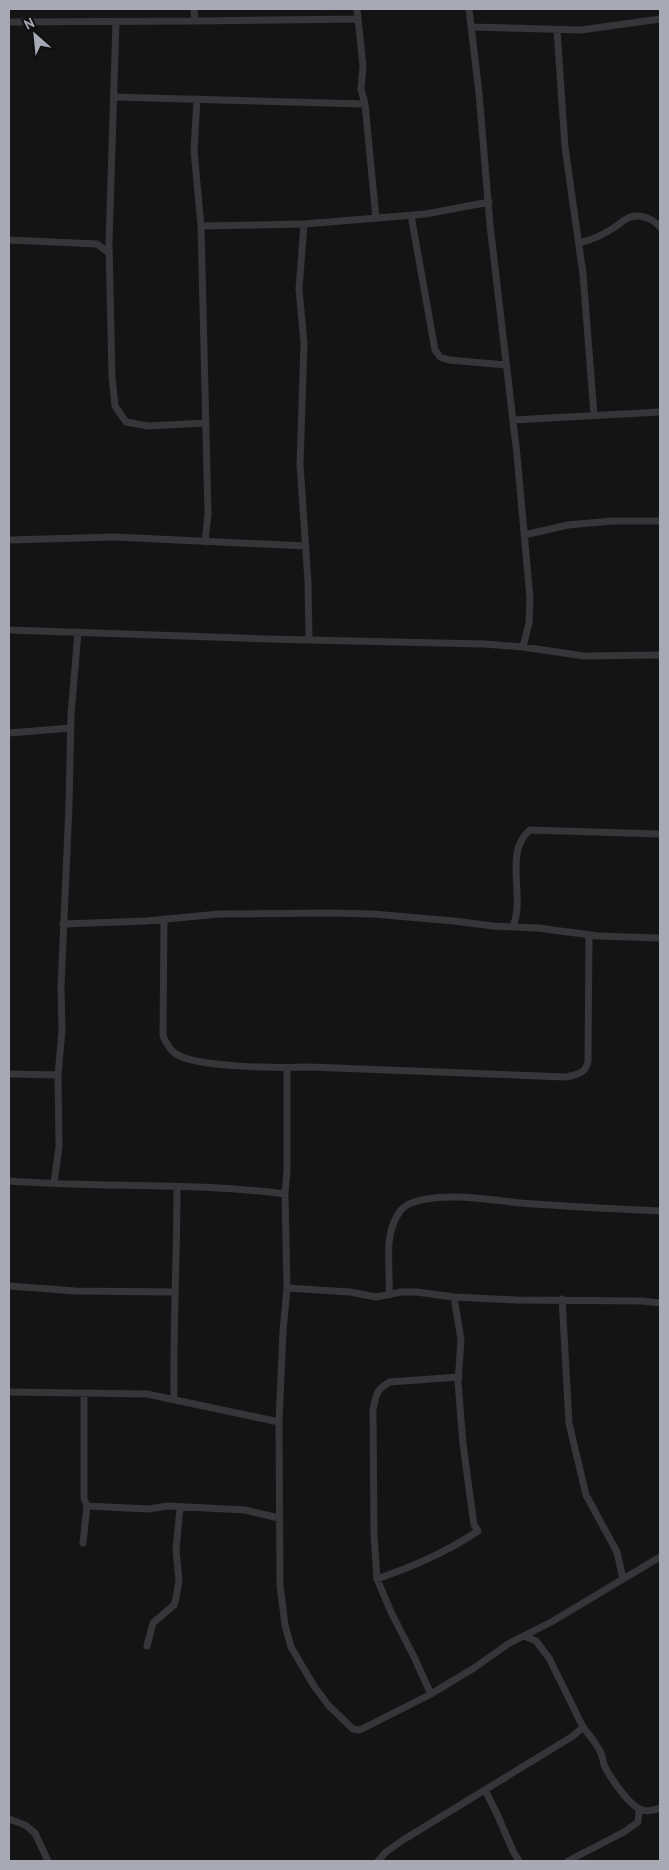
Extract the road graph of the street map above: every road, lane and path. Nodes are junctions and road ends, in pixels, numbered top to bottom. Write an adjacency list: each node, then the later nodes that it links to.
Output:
1 (194, 9): 7 (street)
2 (357, 9): 5 (street)
3 (469, 9): 10 (street)
4 (660, 10): 6 (street)
5 (358, 18): 7 (street); 14 (street)
6 (659, 19): 11 (street)
7 (195, 21): 9 (street)
8 (9, 22): 9 (street)
9 (116, 22): 12 (street)
10 (471, 27): 11 (street); 15 (street)
11 (558, 30): 23 (street)
12 (114, 97): 13 (street); 21 (street)
13 (197, 99): 14 (street); 19 (street)
14 (365, 104): 17 (street)
15 (489, 202): 16 (street); 26 (street)
16 (411, 215): 17 (street); 26 (street)
17 (376, 218): 18 (street)
18 (304, 224): 19 (street); 35 (street)
19 (201, 226): 30 (street)
20 (660, 226): 23 (street)
21 (110, 234): 24 (street); 25 (street)
22 (9, 240): 24 (street)
23 (579, 243): 28 (street)
24 (98, 244): 25 (street)
25 (109, 253): 30 (street)
26 (506, 365): 29 (street)
27 (660, 412): 28 (street)
28 (594, 415): 29 (street)
29 (513, 420): 32 (street)
30 (206, 423): 34 (street)
31 (660, 522): 32 (street)
32 (524, 535): 39 (street)
33 (9, 540): 34 (street)
34 (205, 542): 35 (street)
35 (306, 546): 38 (street)
36 (9, 630): 37 (street)
37 (78, 632): 38 (street); 41 (street)
38 (309, 640): 39 (street)
39 (524, 647): 40 (street)
40 (660, 655)
41 (71, 728): 42 (street); 45 (street)
42 (9, 733)
43 (660, 834): 46 (street)
44 (164, 919): 45 (street); 46 (street); 49 (street)
45 (63, 924): 51 (street)
46 (514, 927): 47 (street)
47 (589, 935): 48 (street); 49 (street)
48 (660, 938)
49 (286, 1068): 55 (street)
50 (9, 1074): 51 (street)
51 (58, 1075): 53 (street)
52 (9, 1181): 53 (street)
53 (54, 1183): 54 (street)
54 (177, 1187): 55 (street); 59 (street)
55 (284, 1194): 58 (street)
56 (660, 1211): 60 (street)
57 (9, 1286): 59 (street)
58 (287, 1288): 60 (street); 68 (street)
59 (175, 1292): 67 (street)
60 (389, 1295): 61 (street)
61 (454, 1297): 62 (street); 64 (street)
62 (562, 1299): 63 (street); 75 (street)
63 (660, 1303)
64 (459, 1377): 74 (street); 74 (street)
65 (9, 1392): 66 (street)
66 (84, 1394): 67 (street); 69 (street)
67 (174, 1400): 68 (street)
68 (279, 1422): 71 (street)
69 (86, 1506): 70 (street); 72 (street)
70 (180, 1507): 71 (street); 77 (street)
71 (279, 1518): 78 (street)
72 (83, 1543)
73 (660, 1557): 75 (street)
74 (377, 1579): 78 (street)
75 (623, 1579): 76 (street)
76 (524, 1636): 78 (street); 79 (street)
77 (147, 1646)
78 (431, 1694)
79 (583, 1727): 80 (street); 82 (street)
80 (484, 1790): 85 (street); 86 (street)
81 (660, 1808): 82 (street)
82 (639, 1810): 87 (street)
83 (9, 1819): 84 (street)
84 (48, 1861)
85 (378, 1861)
86 (519, 1861)
87 (568, 1861)

